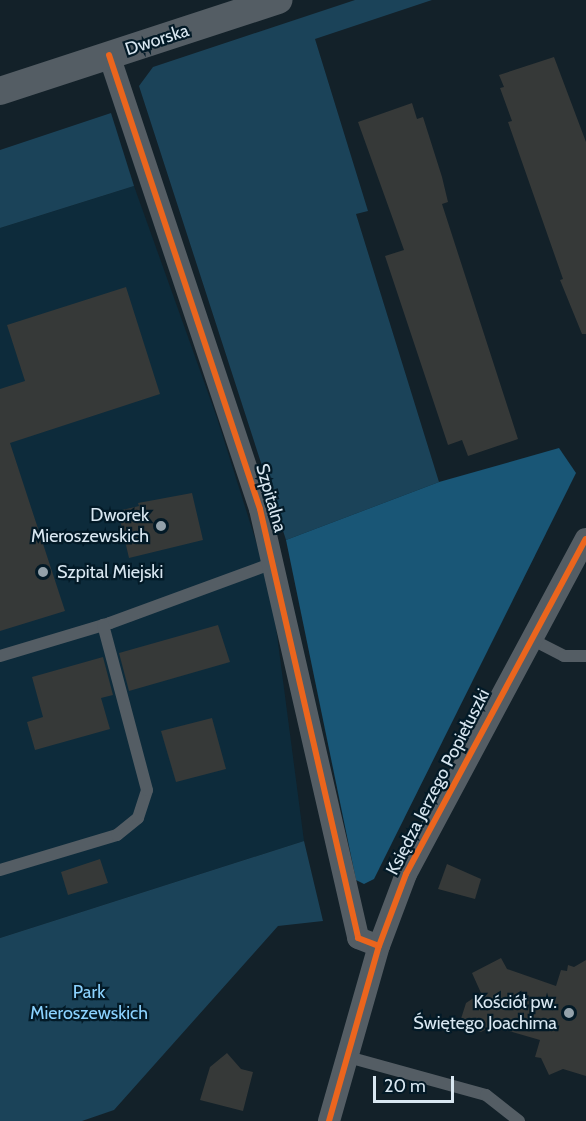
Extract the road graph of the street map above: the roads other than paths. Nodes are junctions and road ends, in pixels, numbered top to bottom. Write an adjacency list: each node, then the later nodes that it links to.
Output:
1 (279, 0): 2 (street, Dworska)
2 (109, 55): 3 (street, Dworska); 5 (street, Szpitalna)
3 (0, 91)
4 (584, 547): 7 (street, Księdza Jerzego Popiełuszki)
5 (273, 563): 6 (lane); 11 (street, Szpitalna)
6 (103, 625): 8 (lane); 10 (lane)
7 (531, 639): 9 (lane); 11 (street, Księdza Jerzego Popiełuszki)
8 (0, 656)
9 (586, 656)
10 (0, 870)
11 (379, 946): 12 (street, Księdza Jerzego Popiełuszki)
12 (348, 1057): 13 (street, Księdza Jerzego Popiełuszki); 14 (lane)
13 (329, 1121)
14 (519, 1121)

